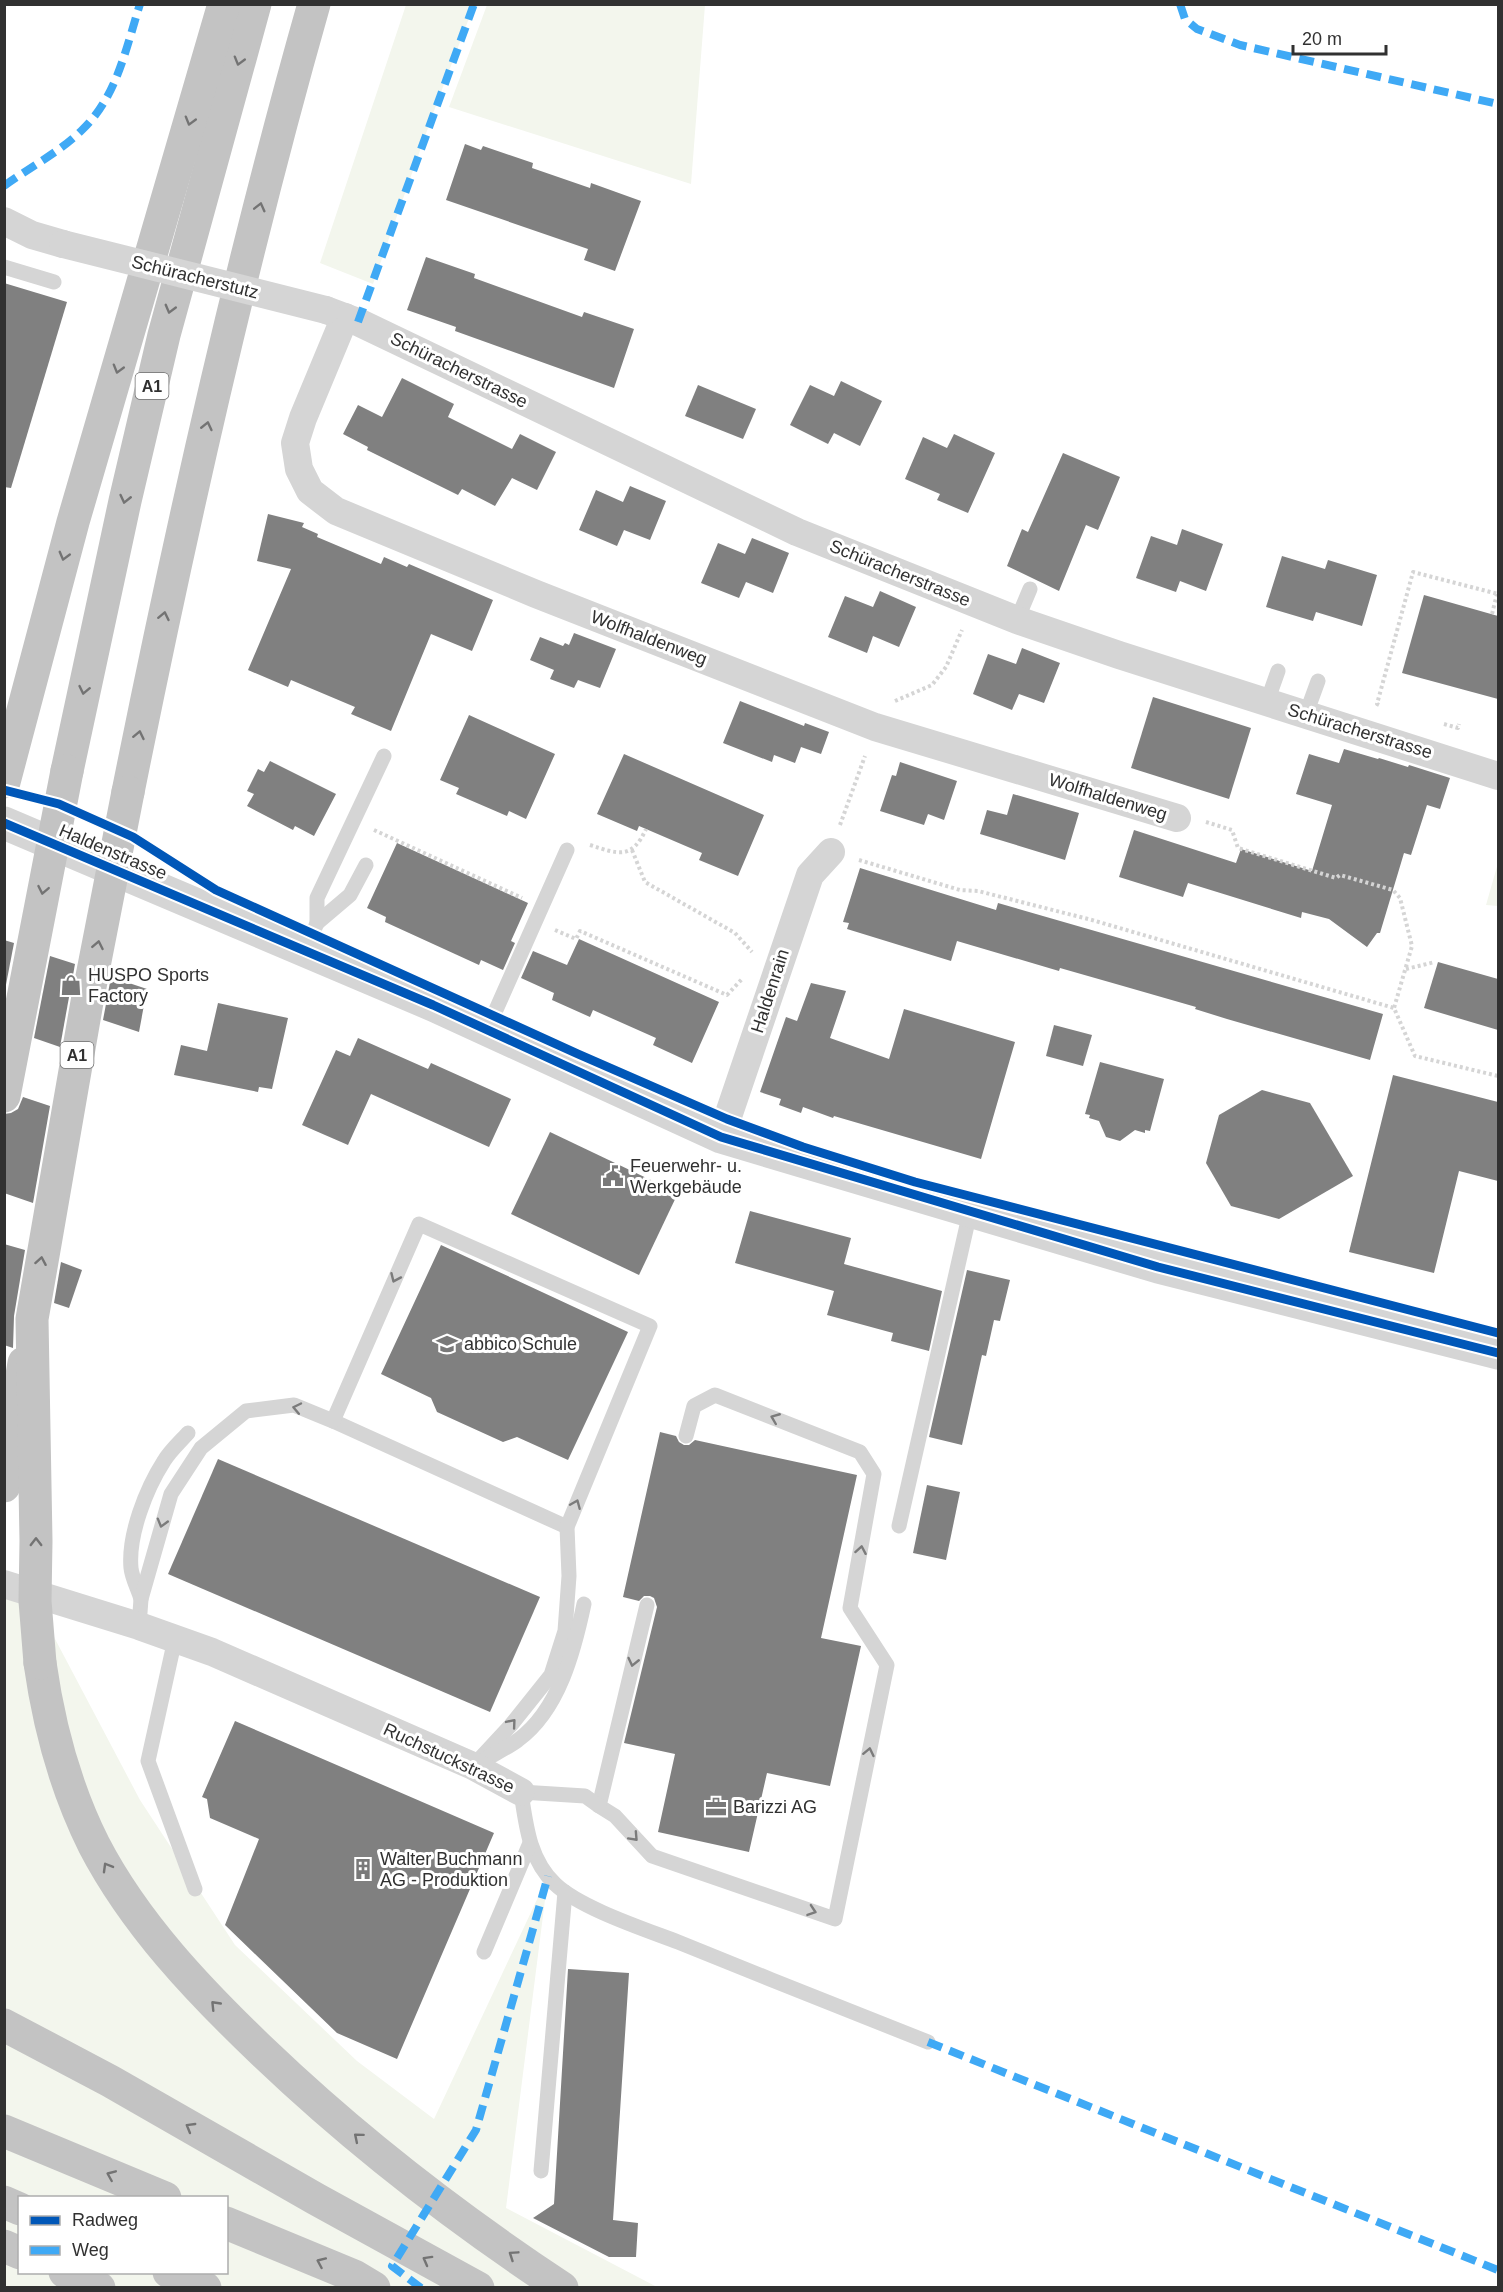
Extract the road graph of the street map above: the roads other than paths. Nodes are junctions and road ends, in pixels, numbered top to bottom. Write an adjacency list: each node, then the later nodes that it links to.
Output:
1 (224, 4): 15 (highway, one-way to 15)
2 (255, 4): 24 (highway, A1, one-way to 24, bridge)
3 (314, 4): 27 (highway, A1, one-way to 3, bridge)
4 (4, 221): 7 (street, Schüracherstutz, bridge)
5 (4, 267): 6 (lane)
6 (54, 282)
7 (336, 314): 9 (street, Schüracherstrasse); 17 (street, Wolfhaldenweg)
8 (1030, 589): 9 (lane)
9 (1017, 620): 12 (street, Schüracherstrasse)
10 (1278, 671): 12 (lane)
11 (1318, 681): 13 (lane)
12 (1267, 702): 13 (street, Schüracherstrasse)
13 (1306, 714): 16 (street, Schüracherstrasse)
14 (384, 756): 22 (lane)
15 (8, 767)
16 (1498, 776)
17 (1177, 818)
18 (4, 823): 22 (street, Haldenstrasse)
19 (567, 850): 23 (lane)
20 (831, 852): 25 (street, Haldenrain)
21 (366, 865): 22 (lane)
22 (311, 937): 23 (street, Haldenstrasse)
23 (487, 1030): 25 (street, Haldenstrasse)
24 (4, 1096)
25 (721, 1137): 26 (street, Haldenstrasse)
26 (970, 1212): 28 (street, Haldenstrasse); 33 (lane)
27 (32, 1319): 32 (highway, A1, bridge); 63 (highway, one-way to 27, bridge)
28 (1498, 1353)
29 (333, 1421): 34 (lane); 34 (lane, one-way to 29); 38 (lane, one-way to 38)
30 (188, 1433): 38 (lane)
31 (686, 1436): 42 (lane, one-way to 31)
32 (4, 1486)
33 (899, 1526)
34 (567, 1527): 40 (lane, one-way to 34)
35 (4, 1584): 38 (street, Ruchstuckstrasse)
36 (585, 1604): 40 (lane)
37 (647, 1605): 42 (lane, one-way to 42)
38 (140, 1613): 39 (street, Ruchstuckstrasse)
39 (175, 1639): 40 (street, Ruchstuckstrasse); 44 (lane)
40 (473, 1766): 41 (street, Ruchstuckstrasse)
41 (521, 1792): 42 (lane); 43 (lane, Ruchstuckstrasse)
42 (599, 1806)
43 (530, 1844): 45 (lane, Ruchstuckstrasse); 46 (lane)
44 (195, 1889)
45 (565, 1892): 48 (lane, Ruchstuckstrasse); 50 (lane)
46 (484, 1952)
47 (4, 2025): 62 (highway, one-way to 47)
48 (928, 2042)
49 (4, 2131): 51 (highway, one-way to 49)
50 (541, 2171)
51 (160, 2196)
52 (4, 2202): 53 (highway)
53 (18, 2208)
54 (228, 2224): 61 (highway, one-way to 54)
55 (4, 2246): 56 (highway)
56 (18, 2252)
57 (69, 2274): 59 (highway)
58 (174, 2274): 60 (highway)
59 (99, 2288)
60 (205, 2288)
61 (374, 2288)
62 (478, 2288)
63 (562, 2288)

